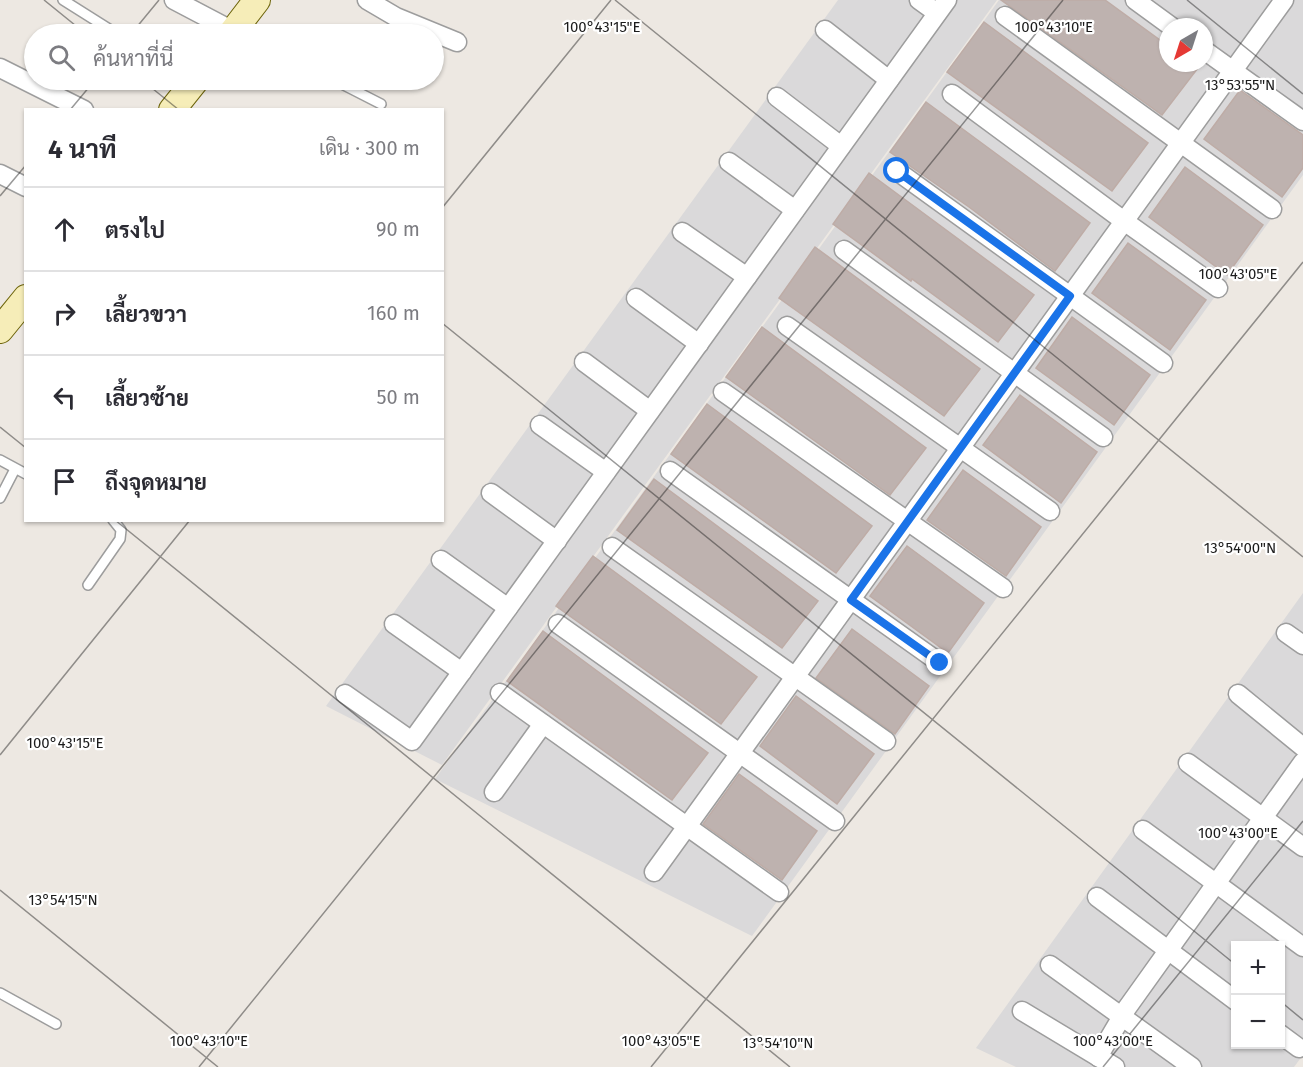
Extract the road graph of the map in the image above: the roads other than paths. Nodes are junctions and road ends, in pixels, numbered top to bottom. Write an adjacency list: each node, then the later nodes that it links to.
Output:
1 (63, 0): 11 (lane)
2 (174, 0): 12 (street)
3 (257, 0): 13 (main road)
4 (367, 0): 14 (street)
5 (919, 0): 8 (street)
6 (1135, 0): 10 (street)
7 (1284, 0): 20 (street)
8 (942, 7): 22 (street)
9 (1005, 16): 32 (street)
10 (1160, 18)
11 (101, 24)
12 (225, 24)
13 (244, 24)
14 (413, 24)
15 (825, 30): 22 (street)
16 (444, 37): 17 (street)
17 (457, 42)
18 (1213, 56): 20 (street)
19 (0, 68): 21 (street)
20 (1233, 70): 31 (street); 32 (street)
21 (24, 80)
22 (889, 80): 33 (street)
23 (44, 90): 29 (street)
24 (186, 90): 30 (main road)
25 (354, 90): 28 (lane)
26 (952, 94): 40 (street)
27 (777, 97): 33 (street)
28 (381, 104)
29 (80, 108)
30 (173, 108)
31 (1303, 121)
32 (1181, 143): 38 (street); 40 (street)
33 (841, 146): 39 (street)
34 (729, 162): 39 (street)
35 (897, 171): 45 (street)
36 (0, 174): 37 (street)
37 (24, 186)
38 (1272, 209)
39 (795, 210): 43 (street)
40 (1124, 221): 44 (street); 45 (street)
41 (682, 232): 43 (street)
42 (844, 250): 53 (street)
43 (747, 277): 50 (street)
44 (1218, 288)
45 (1070, 296): 52 (street); 53 (street)
46 (636, 298): 50 (street)
47 (24, 300): 49 (main road)
48 (787, 326): 58 (street)
49 (0, 330)
50 (699, 344): 55 (street)
51 (585, 362): 55 (street)
52 (1163, 363)
53 (1014, 374): 57 (street); 58 (street)
54 (723, 392): 67 (street)
55 (650, 411): 62 (street)
56 (540, 425): 62 (street)
57 (1103, 437)
58 (961, 448): 66 (street); 67 (street)
59 (0, 460): 60 (lane)
60 (15, 469): 63 (lane); 65 (lane)
61 (670, 471): 74 (street)
62 (606, 472): 69 (street)
63 (24, 473)
64 (491, 493): 69 (street)
65 (0, 498)
66 (1050, 511)
67 (908, 521): 73 (street); 74 (street)
68 (115, 522): 72 (lane)
69 (557, 541): 75 (street)
70 (612, 547): 82 (street)
71 (441, 560): 75 (street)
72 (88, 585)
73 (1003, 588)
74 (851, 600): 80 (street); 82 (street)
75 (508, 608): 81 (street)
76 (394, 624): 81 (street)
77 (558, 624): 89 (street)
78 (1286, 633): 79 (street)
79 (1303, 645)
80 (940, 663)
81 (462, 672): 84 (street)
82 (795, 677): 87 (street); 89 (street)
83 (500, 693): 86 (street)
84 (345, 694)
85 (1238, 694): 88 (street)
86 (543, 724): 92 (street); 95 (street)
87 (886, 741)
88 (1303, 747)
89 (740, 754): 94 (street); 95 (street)
90 (1303, 762): 93 (street)
91 (1188, 763): 93 (street)
92 (494, 792)
93 (1263, 819): 97 (street); 99 (street)
94 (835, 821)
95 (687, 826): 98 (street); 100 (street)
96 (1143, 830): 99 (street)
97 (1303, 847)
98 (654, 873)
99 (1216, 883): 102 (street); 103 (street)
100 (779, 892)
101 (1097, 897): 103 (street)
102 (1303, 947)
103 (1168, 951): 106 (street); 108 (street)
104 (1050, 964): 108 (street)
105 (0, 993): 109 (lane)
106 (1231, 997)
107 (1022, 1011): 112 (street)
108 (1122, 1017): 112 (street); 114 (street)
109 (56, 1024)
110 (1285, 1037): 111 (street)
111 (1299, 1048)
112 (1098, 1057): 113 (street)
113 (1115, 1067)
114 (1192, 1067)

